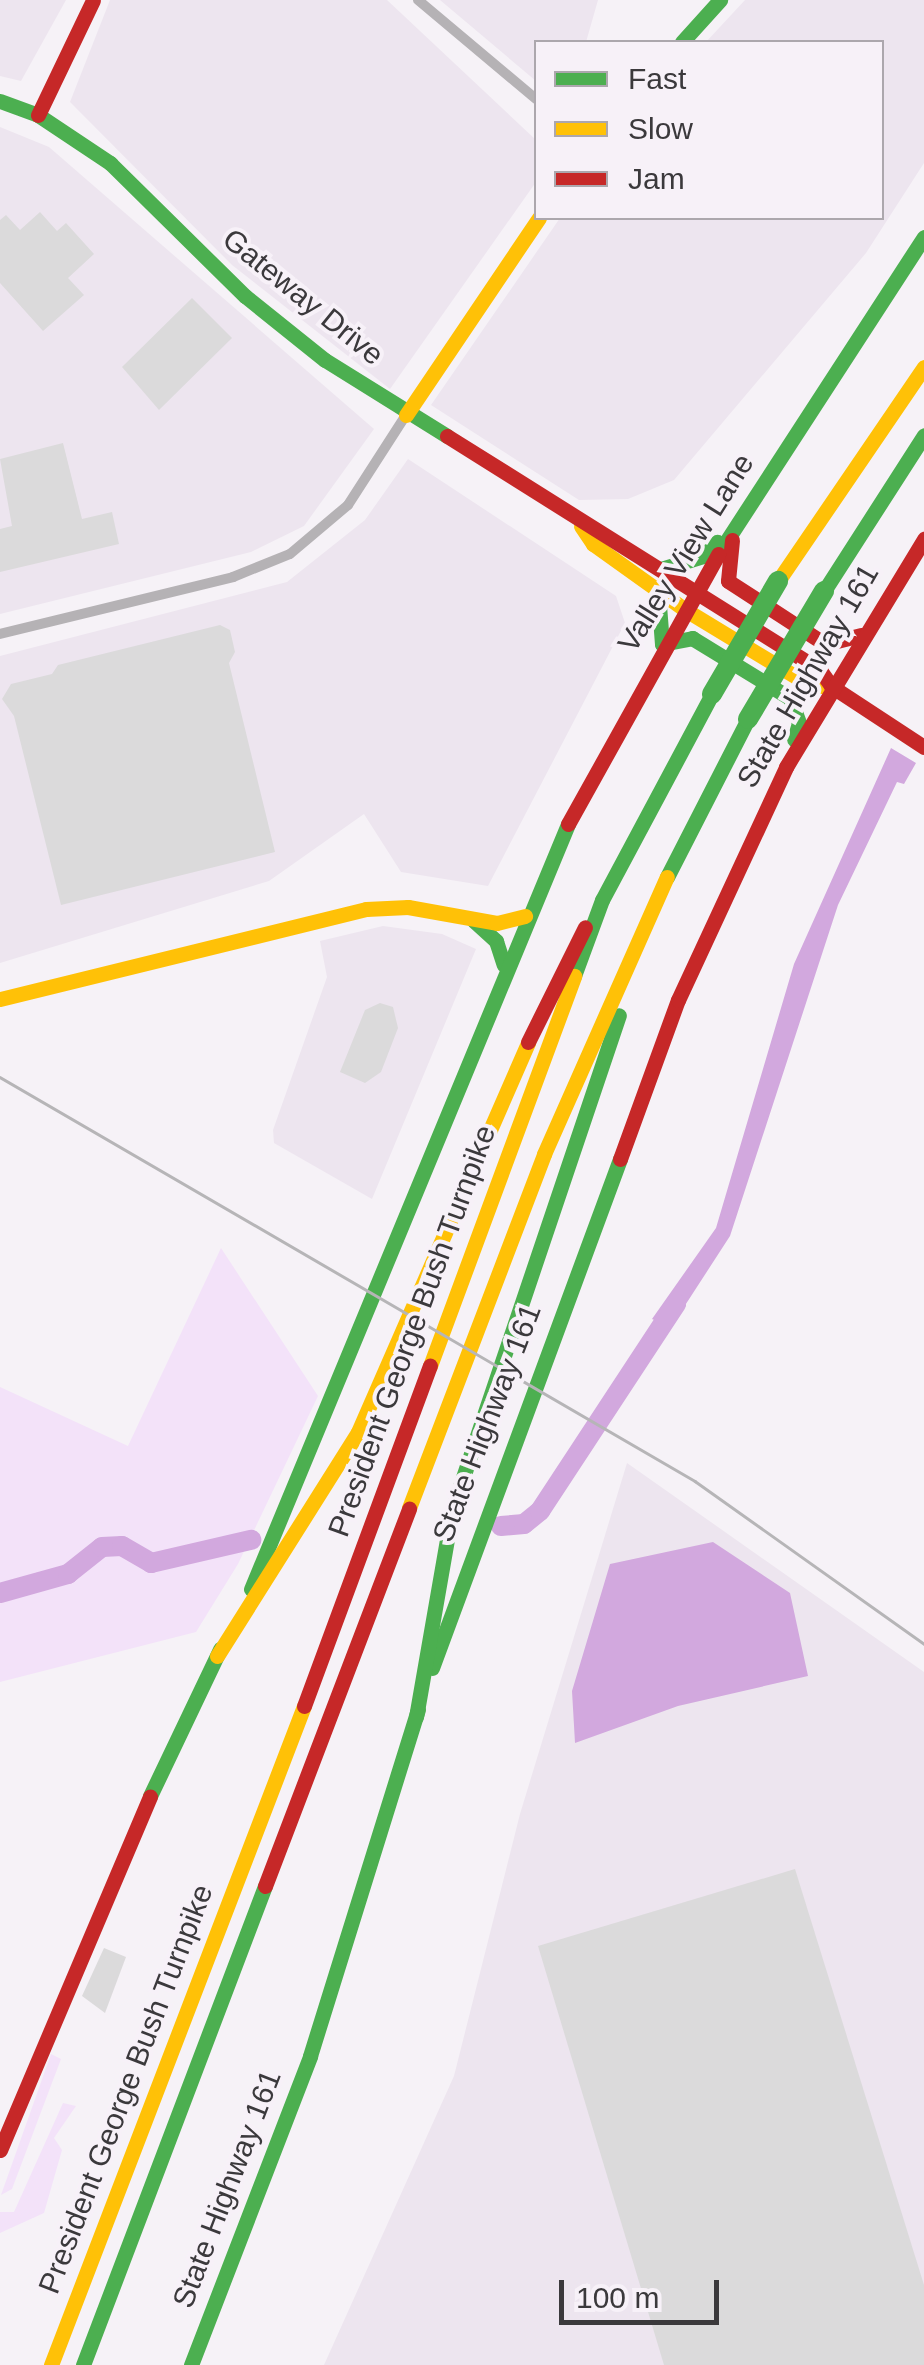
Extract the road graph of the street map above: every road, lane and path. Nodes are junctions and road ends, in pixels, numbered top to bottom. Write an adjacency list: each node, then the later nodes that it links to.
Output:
1 (93, 0): 7 (main road)
2 (418, 0): 5 (street)
3 (720, 0): 4 (main road)
4 (684, 40)
5 (534, 97)
6 (0, 101): 7 (main road, Gateway Drive)
7 (38, 115): 13 (main road, Gateway Drive)
8 (538, 220): 13 (main road)
9 (924, 236): 15 (main road, Valley View Lane)
10 (924, 347): 12 (main road)
11 (924, 366): 12 (main road, President George Bush Turnpike)
12 (887, 413): 28 (main road, President George Bush Turnpike, bridge)
13 (406, 414): 16 (main road, Gateway Drive); 23 (street)
14 (924, 435): 29 (main road, President George Bush Turnpike, bridge)
15 (737, 522): 18 (main road); 19 (main road, Valley View Lane); 22 (main road)
16 (581, 526): 18 (main road, Gateway Drive); 20 (main road, Gateway Drive)
17 (924, 539): 22 (main road, State Highway 161)
18 (661, 569): 19 (main road, Gateway Drive)
19 (695, 590): 21 (main road, Valley View Lane); 25 (main road, Gateway Drive)
20 (658, 592): 21 (main road, Gateway Drive); 24 (main road)
21 (684, 608): 24 (main road, Valley View Lane); 25 (main road, Gateway Drive)
22 (866, 632): 25 (main road, State Highway 161)
23 (0, 634)
24 (662, 644): 27 (main road); 30 (main road, Valley View Lane)
25 (831, 686): 26 (main road, Gateway Drive); 27 (main road, State Highway 161)
26 (924, 747)
27 (786, 767): 35 (main road, State Highway 161)
28 (602, 900): 34 (main road); 37 (main road, President George Bush Turnpike)
29 (654, 906): 35 (main road); 38 (main road, President George Bush Turnpike)
30 (525, 916): 31 (main road); 32 (main road)
31 (474, 921): 32 (main road); 33 (main road)
32 (504, 965): 34 (main road)
33 (0, 999)
34 (217, 1656): 36 (main road)
35 (416, 1718): 39 (main road, State Highway 161)
36 (0, 2150)
37 (51, 2365)
38 (83, 2365)
39 (192, 2365)

